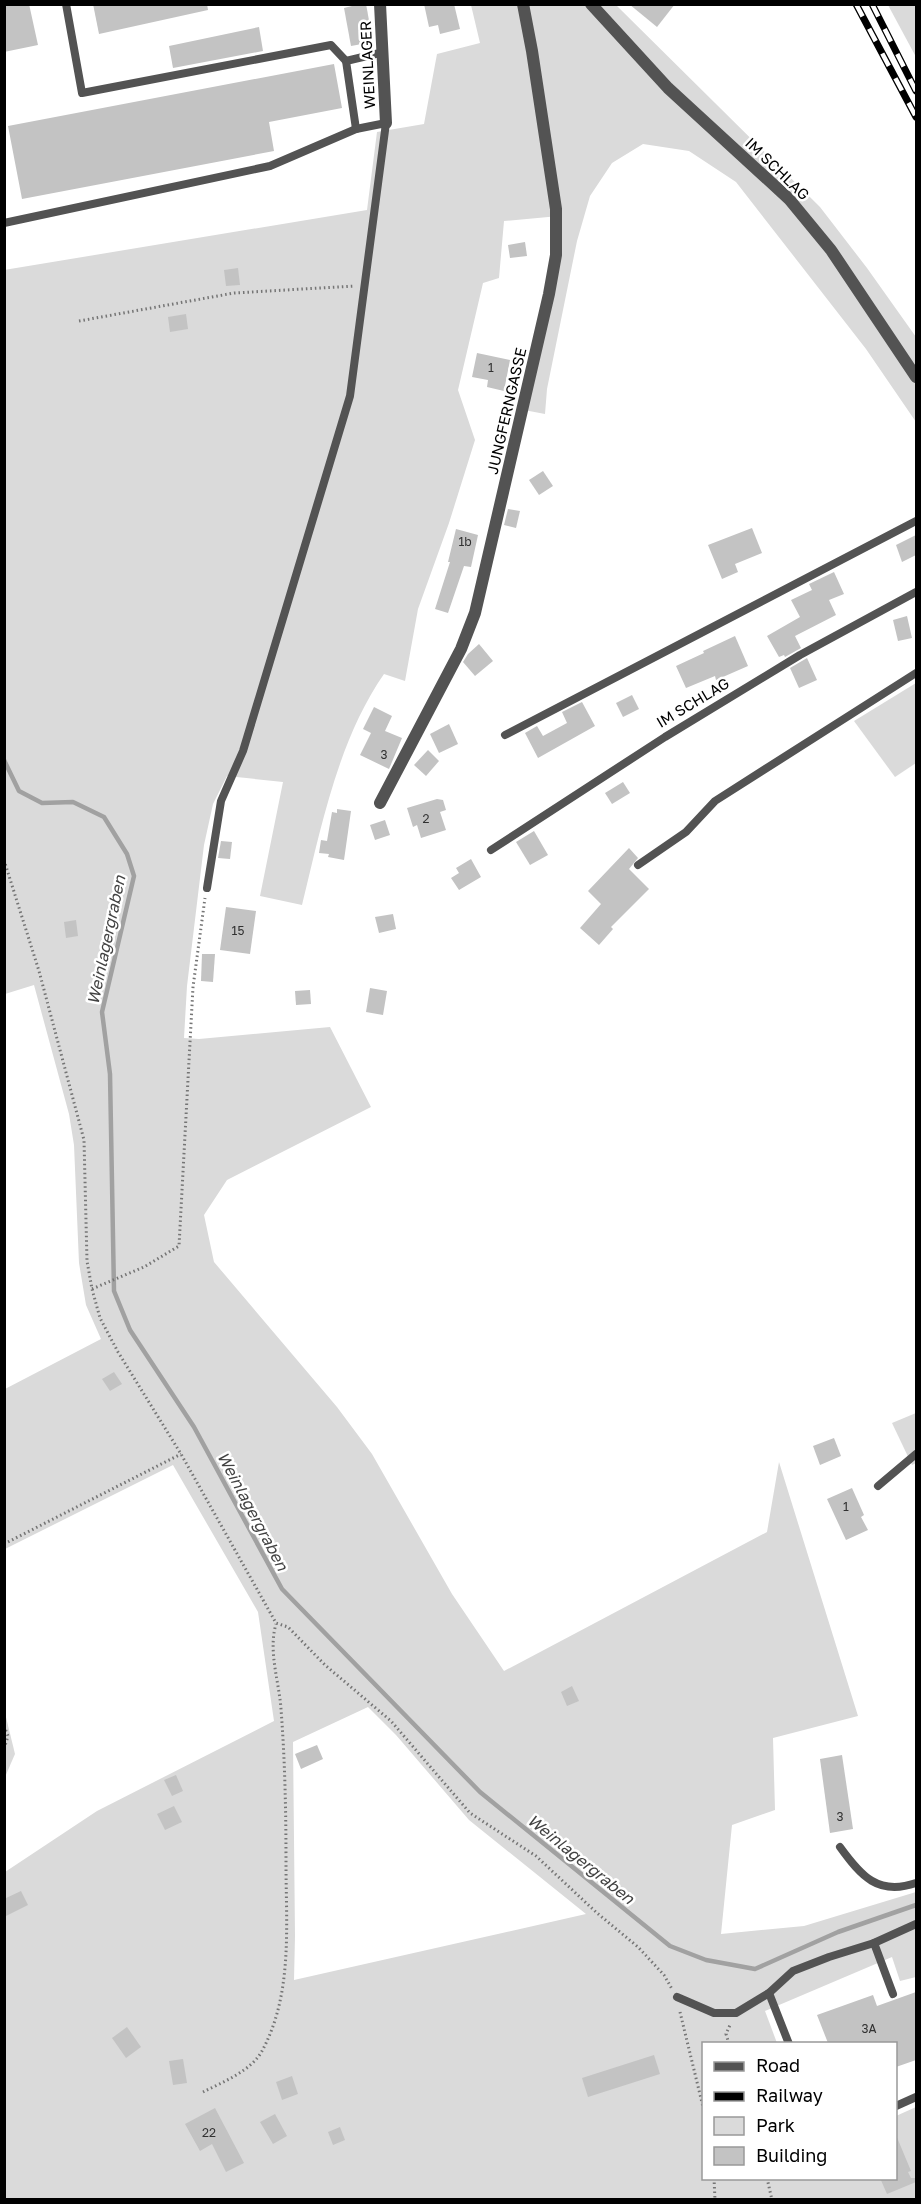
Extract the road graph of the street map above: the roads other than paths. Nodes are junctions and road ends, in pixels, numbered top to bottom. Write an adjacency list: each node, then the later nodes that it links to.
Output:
1 (66, 4): 6 (lane)
2 (380, 4): 5 (street, WEINLAGER)
3 (523, 4): 15 (street, JUNGFERNGASSE)
4 (591, 4): 10 (street, IM SCHLAG)
5 (384, 52): 6 (lane); 7 (street, WEINLAGER)
6 (346, 61): 8 (lane)
7 (386, 123): 8 (lane); 18 (lane)
8 (356, 129): 9 (lane)
9 (4, 223)
10 (916, 377)
11 (916, 521): 14 (lane)
12 (916, 592): 16 (lane, IM SCHLAG)
13 (916, 673): 17 (lane)
14 (505, 735)
15 (380, 803)
16 (491, 850)
17 (638, 865)
18 (207, 888)
19 (916, 1454): 20 (lane)
20 (878, 1486)
21 (840, 1847): 22 (lane)
22 (916, 1883)
23 (916, 1924): 24 (lane)
24 (874, 1943): 25 (lane); 26 (lane)
25 (769, 1993): 27 (lane); 28 (lane)
26 (893, 1994)
27 (677, 1997)
28 (789, 2042)
29 (916, 2097): 30 (lane)
30 (897, 2106)

